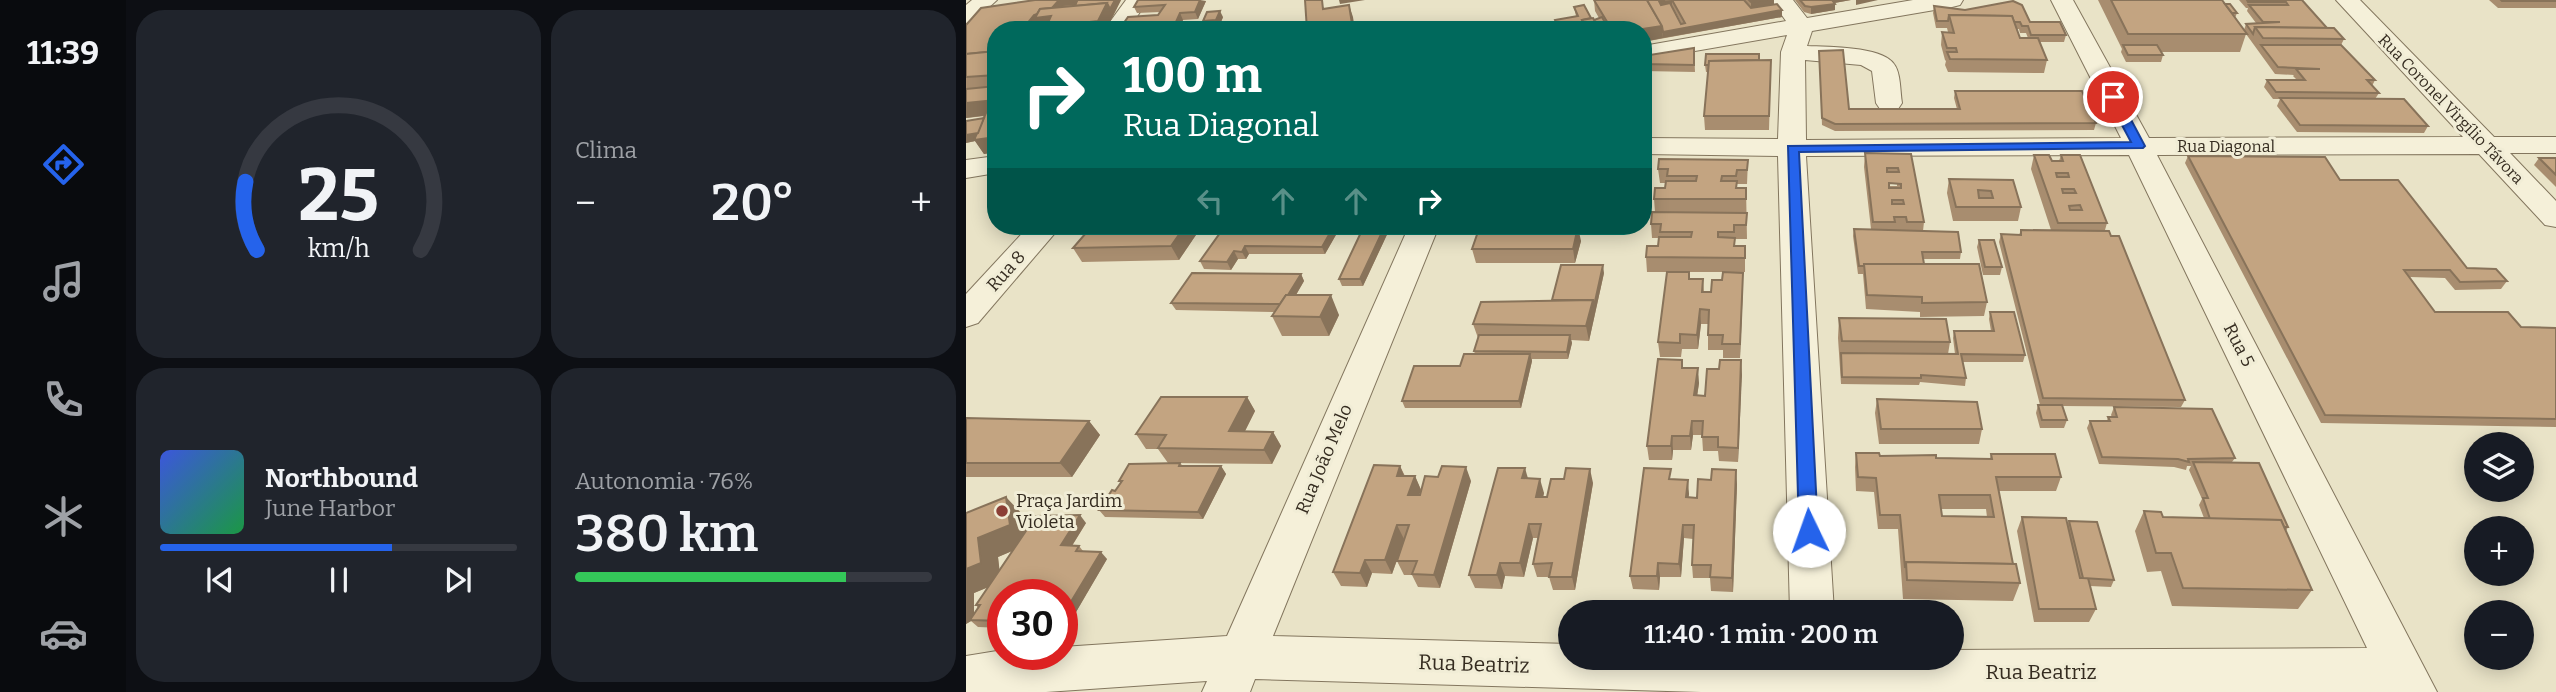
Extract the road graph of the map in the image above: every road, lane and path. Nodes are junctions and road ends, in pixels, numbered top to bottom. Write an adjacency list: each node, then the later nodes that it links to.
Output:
1 (986, 0): 7 (street)
2 (1137, 0): 8 (street)
3 (1782, 0): 9 (street)
4 (1952, 0): 9 (street)
5 (2062, 0): 15 (street, Rua 5)
6 (2347, 0): 12 (street, Rua Coronel Virgílio Távora)
7 (966, 16)
8 (1122, 21)
9 (1798, 39): 10 (street); 11 (street); 16 (street)
10 (1652, 52)
11 (1889, 103)
12 (2486, 145): 13 (street, Rua Diagonal); 15 (street, Rua Diagonal); 19 (street, Rua Coronel Virgílio Távora)
13 (2556, 145)
14 (1652, 146): 16 (street, Rua Diagonal)
15 (2139, 146): 16 (street, Rua Diagonal); 27 (street, Rua 5)
16 (1793, 148): 23 (street)
17 (987, 166): 18 (street)
18 (966, 169)
19 (2556, 218)
20 (1038, 235): 22 (street, Rua 8)
21 (1420, 235): 24 (street, Rua João Melo)
22 (966, 315)
23 (1812, 600)
24 (1233, 674): 25 (street, Rua Beatriz); 26 (street, Rua Beatriz)
25 (1815, 674): 27 (street, Rua Beatriz)
26 (966, 679)
27 (2408, 681)

